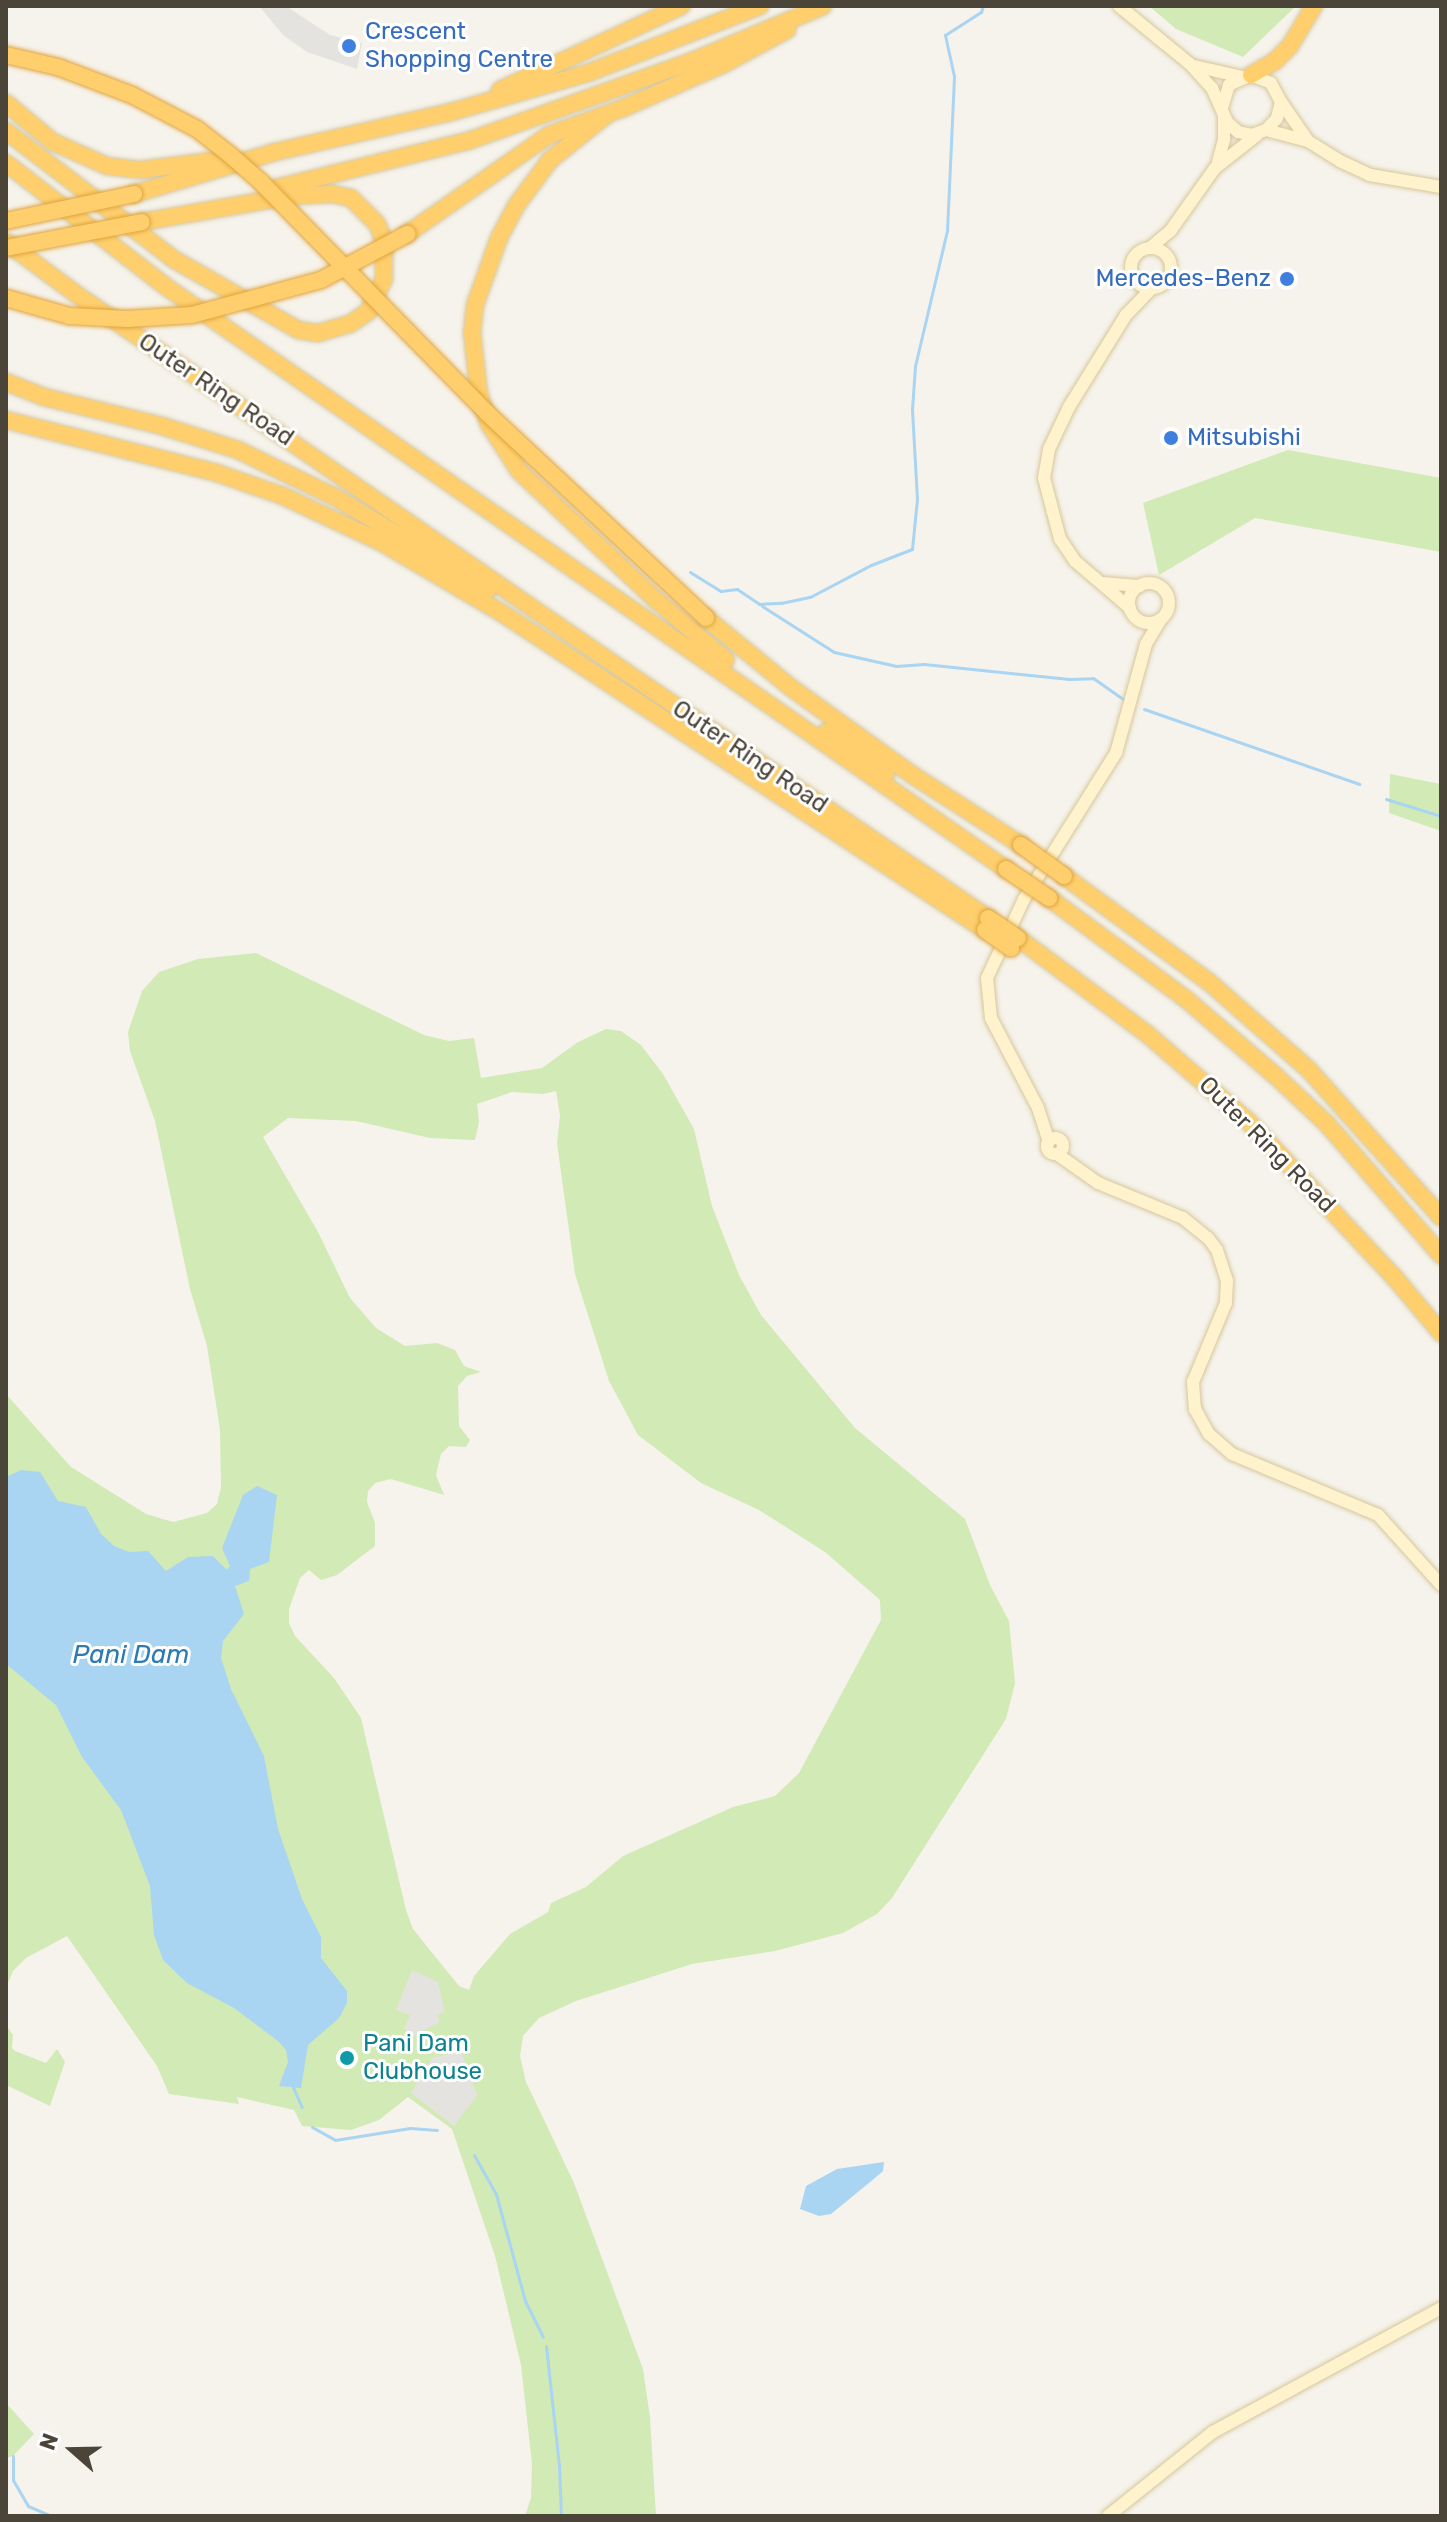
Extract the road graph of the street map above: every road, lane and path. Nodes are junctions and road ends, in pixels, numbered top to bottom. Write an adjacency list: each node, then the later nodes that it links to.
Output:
1 (682, 6): 12 (highway)
2 (760, 6): 12 (highway)
3 (823, 6): 6 (highway)
4 (1119, 6): 8 (street)
5 (1314, 6): 9 (highway)
6 (807, 13): 14 (highway); 23 (highway)
7 (6, 55): 40 (highway, bridge)
8 (1191, 65): 9 (street); 13 (street)
9 (1247, 76): 10 (street); 13 (street)
10 (1281, 102): 16 (street); 17 (street)
11 (6, 103): 18 (highway)
12 (451, 112): 18 (highway)
13 (1223, 112): 16 (street); 20 (street)
14 (609, 113): 30 (highway, bridge); 39 (highway, bridge)
15 (6, 131): 23 (highway)
16 (1263, 132): 17 (street); 20 (street)
17 (1308, 141): 21 (street)
18 (275, 152): 22 (highway, bridge)
19 (6, 163): 39 (highway)
20 (1215, 168): 24 (street)
21 (1441, 187)
22 (6, 221)
23 (142, 222): 25 (highway, bridge)
24 (1171, 230): 26 (street); 27 (street)
25 (6, 245): 41 (highway, Outer Ring Road)
26 (1151, 247): 27 (street); 28 (street)
27 (1167, 256): 29 (street)
28 (1135, 280): 29 (street); 31 (street)
29 (1152, 288): 31 (street)
30 (6, 298)
31 (1126, 315): 34 (street)
32 (6, 382): 41 (highway)
33 (6, 420): 42 (highway)
34 (1103, 583): 35 (street); 36 (street)
35 (1140, 586): 36 (street); 37 (street)
36 (1134, 613): 37 (street); 38 (street)
37 (1161, 619): 38 (street)
38 (1146, 644): 46 (street)
39 (1010, 866): 40 (highway, bridge)
40 (1056, 888): 43 (highway); 44 (highway)
41 (965, 900): 42 (highway, Outer Ring Road)
42 (987, 924): 45 (highway, Outer Ring Road, bridge)
43 (1441, 1217)
44 (1441, 1255)
45 (1441, 1333)
46 (1441, 1585)
47 (1441, 2308): 48 (street)
48 (1108, 2516)

